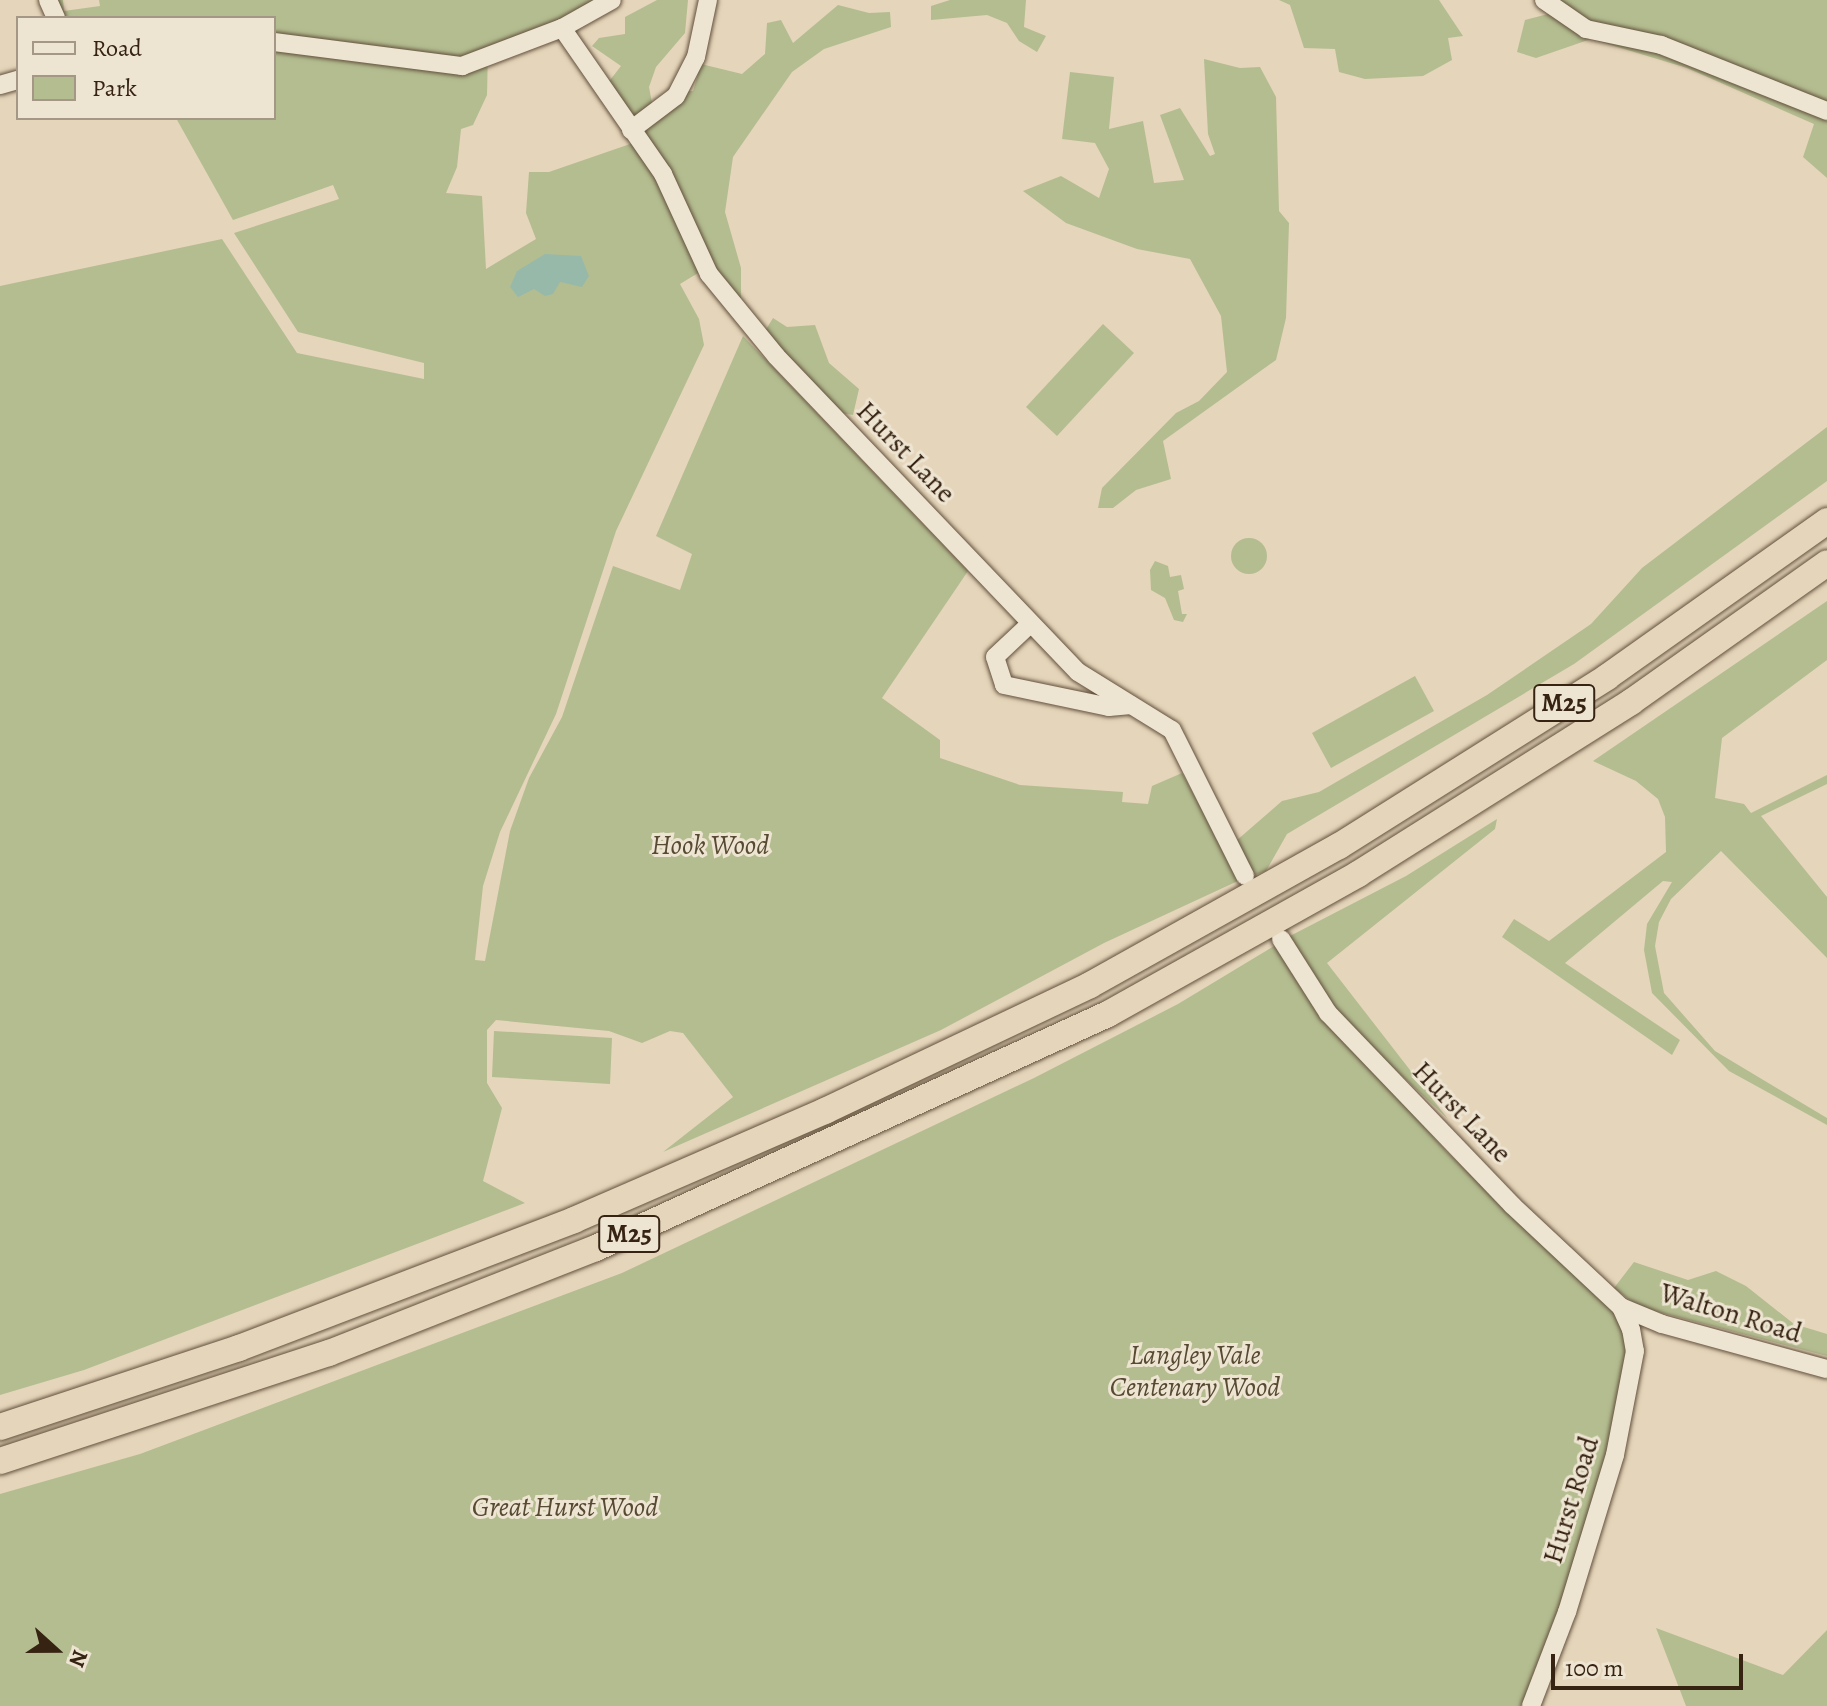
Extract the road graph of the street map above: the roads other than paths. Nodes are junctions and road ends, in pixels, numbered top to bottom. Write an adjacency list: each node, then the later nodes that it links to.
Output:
1 (612, 0): 4 (street)
2 (708, 0): 7 (street)
3 (1544, 0): 6 (street)
4 (562, 28): 5 (street); 7 (street, Hurst Lane)
5 (276, 42)
6 (1827, 111)
7 (631, 130): 10 (street, Hurst Lane)
8 (1827, 521): 18 (highway, M25)
9 (1827, 563): 19 (highway, M25)
10 (1030, 624): 11 (street, Hurst Lane); 11 (street)
11 (1131, 705): 12 (street, Hurst Lane)
12 (1245, 876)
13 (1281, 939): 14 (street, Hurst Lane)
14 (1621, 1307): 15 (street, Walton Road); 16 (street, Hurst Road)
15 (1662, 1324): 16 (street); 17 (street, Walton Road)
16 (1635, 1351): 20 (street, Hurst Road)
17 (1827, 1369)
18 (0, 1427)
19 (0, 1461)
20 (1531, 1706)

